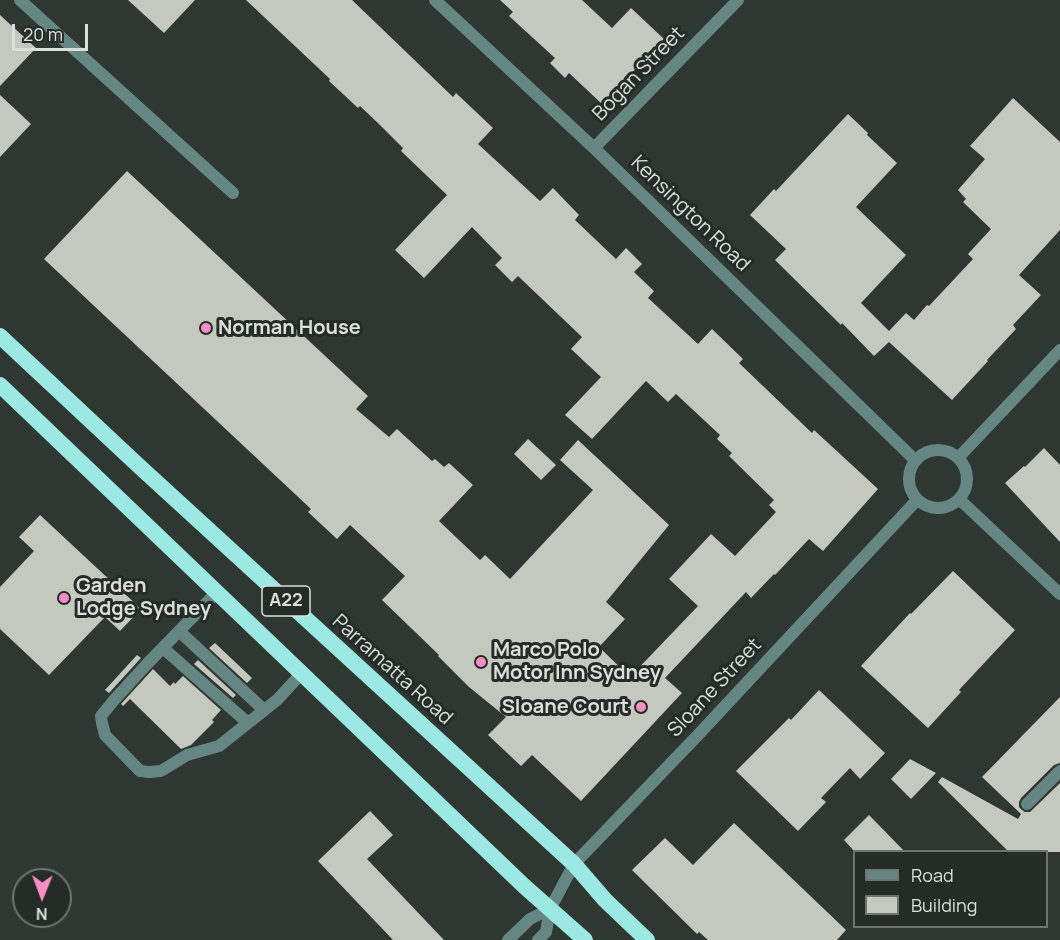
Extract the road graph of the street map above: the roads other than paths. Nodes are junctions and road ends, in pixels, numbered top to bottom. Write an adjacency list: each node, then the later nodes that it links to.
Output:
1 (20, 0): 5 (street)
2 (435, 0): 4 (street, Kensington Road)
3 (738, 0): 4 (street, Bogan Street)
4 (594, 148): 10 (street, Kensington Road)
5 (233, 193)
6 (0, 336): 22 (highway, Parramatta Road / A22)
7 (1060, 350): 9 (street)
8 (0, 385): 13 (highway, A22)
9 (958, 458): 10 (street); 11 (street)
10 (915, 460): 12 (street)
11 (959, 499): 12 (street); 14 (street)
12 (917, 500): 22 (street, Sloane Street)
13 (217, 592): 15 (street); 17 (highway, A22)
14 (1060, 594)
15 (179, 632): 16 (street); 18 (street)
16 (163, 648): 19 (street); 19 (street)
17 (302, 673): 18 (street); 23 (highway, A22)
18 (264, 710): 19 (street)
19 (248, 723)
20 (1060, 771): 21 (street)
21 (1027, 804)
22 (574, 864): 23 (street, Sloane Street); 27 (highway, Parramatta Road / A22)
23 (550, 909): 24 (street); 25 (street, Sloane Street); 26 (highway, A22)
24 (508, 940)
25 (538, 940)
26 (585, 940)
27 (647, 940)

